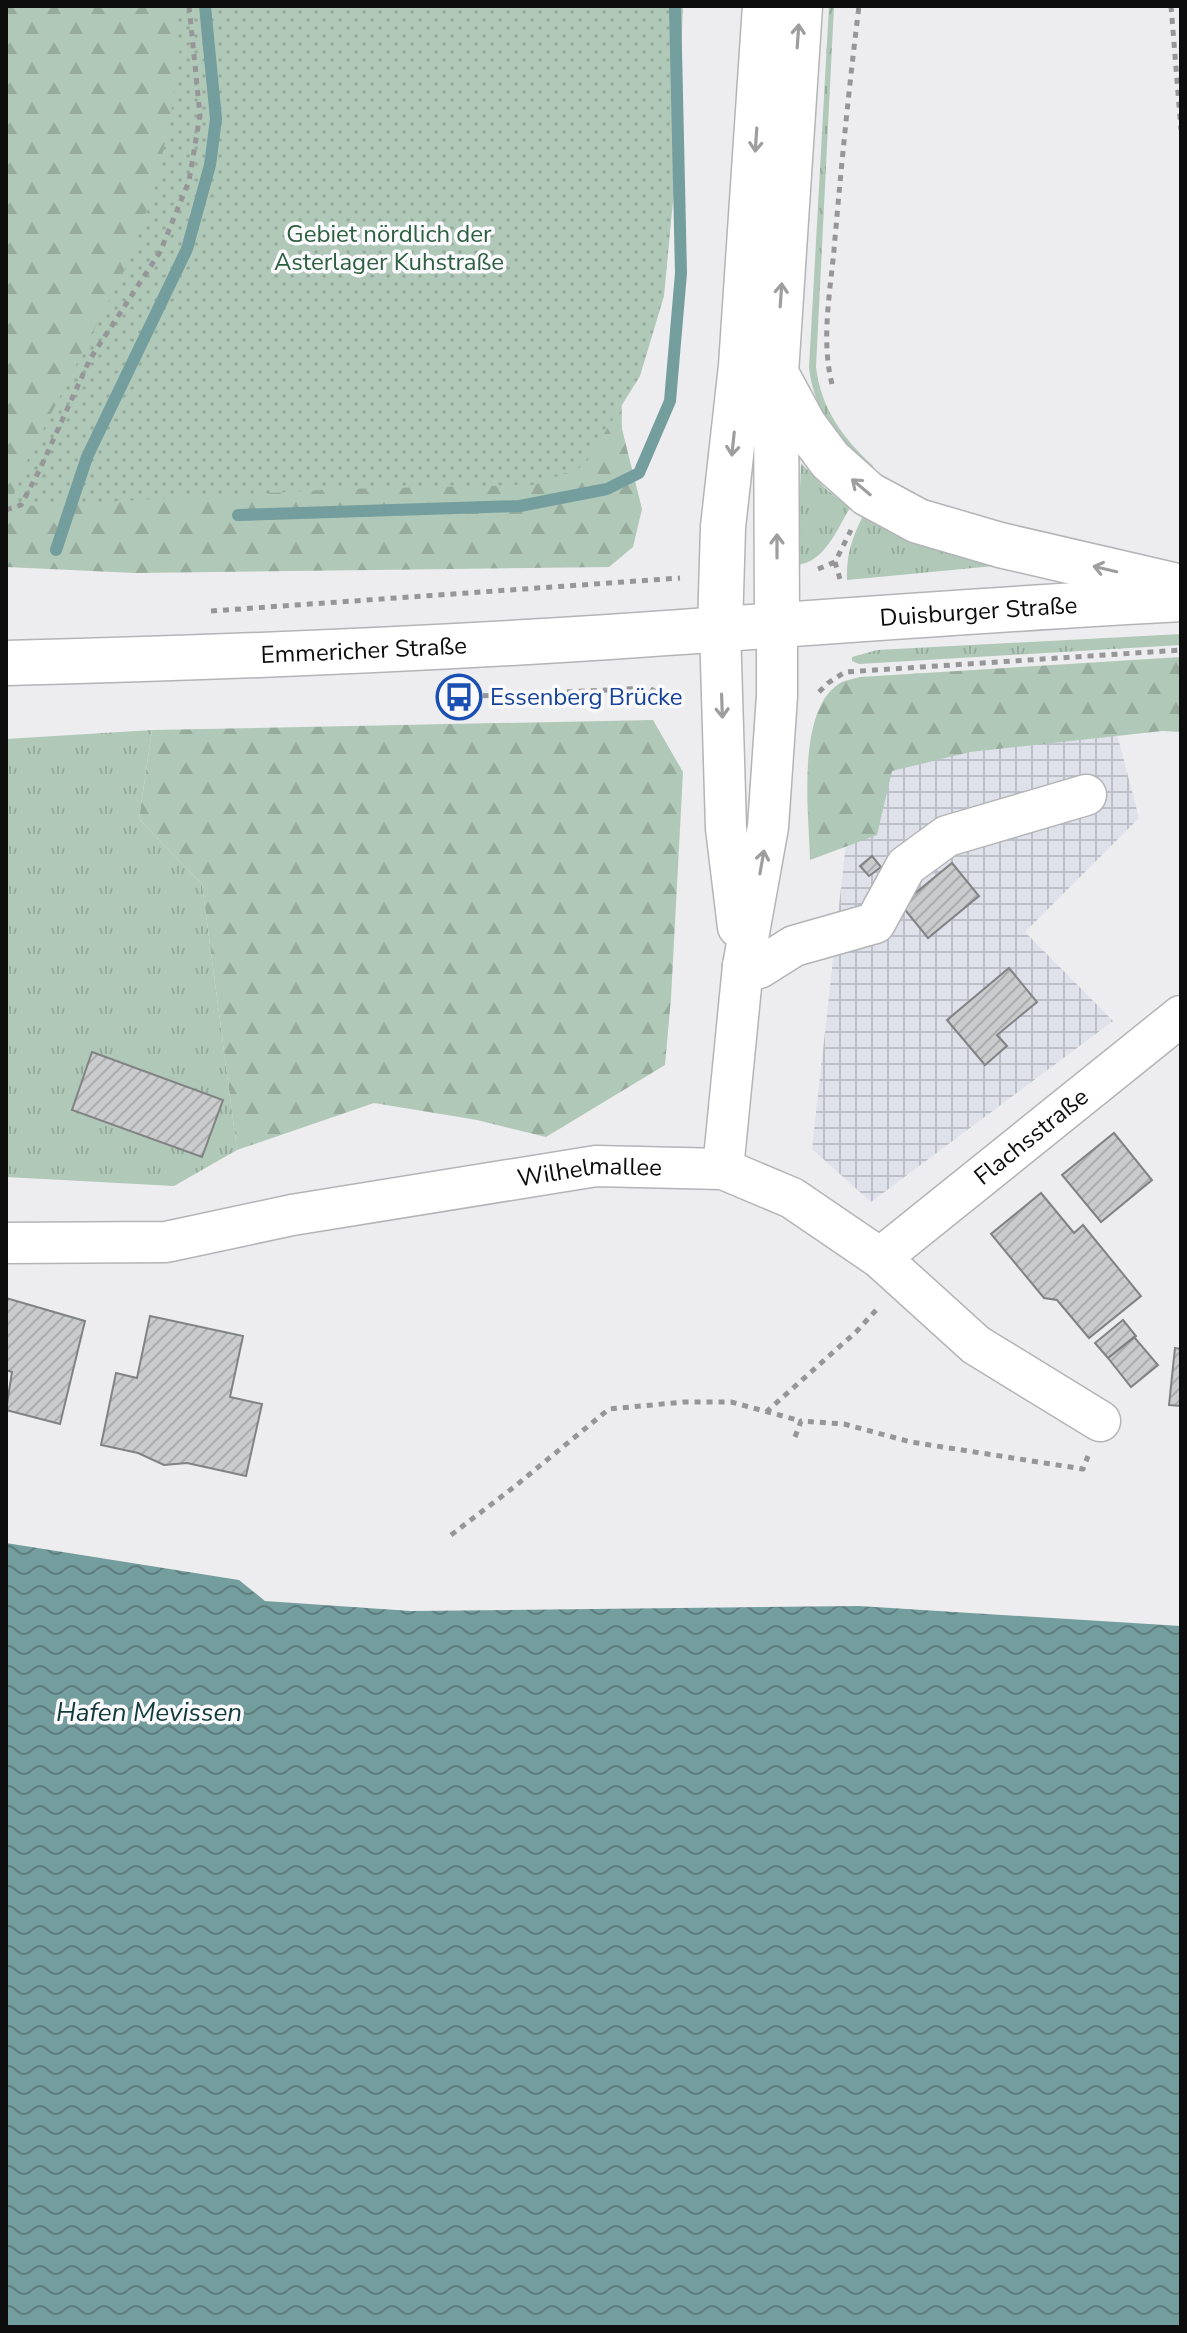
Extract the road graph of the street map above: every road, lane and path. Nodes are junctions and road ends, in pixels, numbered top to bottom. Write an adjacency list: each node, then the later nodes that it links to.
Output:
1 (189, 6): 10 (path)
2 (765, 6): 12 (main road, one-way to 12)
3 (800, 6): 7 (main road, one-way to 3)
4 (859, 6): 8 (path)
5 (1171, 6): 6 (path)
6 (1181, 130)
7 (776, 373): 9 (main road, one-way to 7); 16 (main road, one-way to 7)
8 (836, 396)
9 (868, 494): 11 (path); 13 (main road, one-way to 9)
10 (6, 510)
11 (835, 562)
12 (720, 575): 15 (path); 17 (main road)
13 (1181, 587)
14 (1181, 599): 16 (main road, Duisburger Straße)
15 (197, 612)
16 (777, 623): 17 (main road, Duisburger Straße); 24 (street, one-way to 16)
17 (720, 628): 19 (main road, Emmericher Straße); 22 (street)
18 (1181, 650): 20 (path)
19 (6, 663)
20 (845, 672)
21 (459, 697): 22 (path)
22 (722, 699): 24 (street, one-way to 24)
23 (1086, 795): 24 (street)
24 (743, 966): 26 (street)
25 (1181, 1016): 28 (street, Flachsstraße)
26 (723, 1169): 27 (street, Wilhelmallee); 28 (street, Wilhelmallee)
27 (6, 1243)
28 (880, 1258): 32 (street, Wilhelmallee)
29 (856, 1332): 30 (path)
30 (766, 1412): 31 (path); 34 (path)
31 (801, 1421): 32 (path); 33 (path)
32 (1100, 1421)
33 (795, 1437)
34 (451, 1535)

